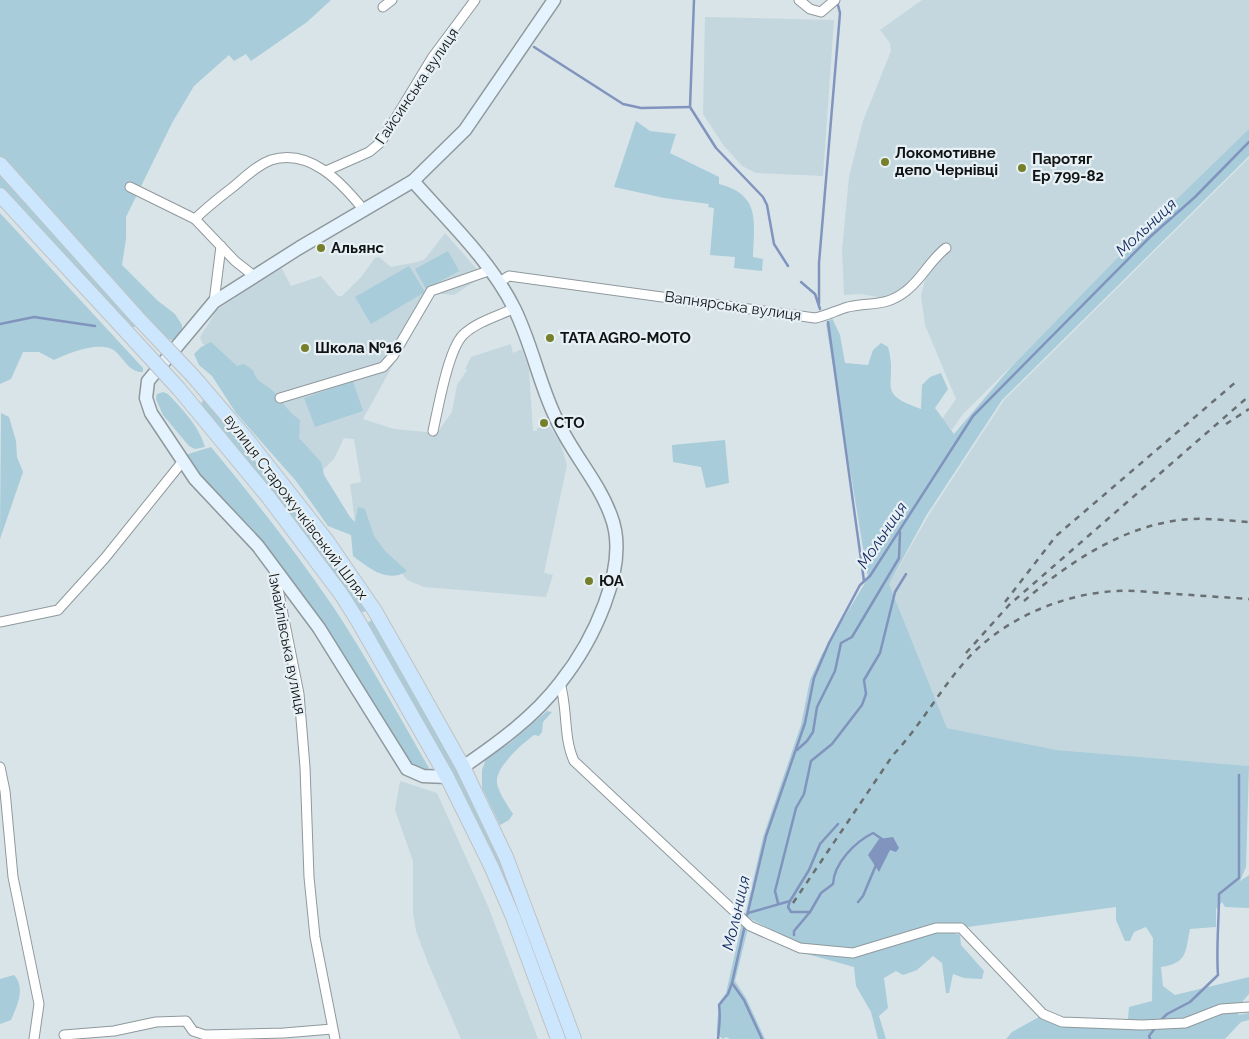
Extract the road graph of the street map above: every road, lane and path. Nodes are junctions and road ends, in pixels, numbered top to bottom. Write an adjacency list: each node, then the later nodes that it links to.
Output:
1 (392, 0): 6 (street)
2 (475, 0): 8 (street, Гайсинська вулиця)
3 (554, 0): 9 (street)
4 (799, 0): 5 (street)
5 (834, 0)
6 (383, 7)
7 (0, 164): 21 (main road, вулиця Старожучківський Шлях, bridge)
8 (326, 172): 12 (street); 13 (street)
9 (413, 181): 12 (street); 16 (street)
10 (130, 187): 13 (street)
11 (0, 195): 23 (main road, вулиця Старожучківський Шлях, bridge)
12 (363, 209): 17 (street)
13 (195, 219): 14 (street)
14 (221, 246): 17 (street); 19 (street)
15 (946, 248): 18 (street, Вапнярська вулиця)
16 (491, 270): 18 (street); 22 (street)
17 (254, 276): 19 (street)
18 (499, 282): 20 (street)
19 (214, 302): 25 (street, Ізмайлівська вулиця)
20 (514, 308): 24 (street); 30 (street)
21 (204, 388): 23 (main road); 27 (main road, вулиця Старожучківський Шлях)
22 (280, 398)
23 (190, 400): 28 (main road, вулиця Старожучківський Шлях)
24 (433, 431)
25 (183, 461): 26 (street, Ізмайлівська вулиця); 29 (street)
26 (273, 568): 33 (street); 37 (street, Ізмайлівська вулиця)
27 (375, 611): 28 (main road); 31 (main road, вулиця Старожучківський Шлях)
28 (358, 621): 33 (main road, вулиця Старожучківський Шлях)
29 (0, 622)
30 (560, 683): 31 (street); 36 (street)
31 (463, 767): 34 (main road, вулиця Старожучківський Шлях)
32 (0, 768): 40 (street)
33 (447, 777): 35 (main road, вулиця Старожучківський Шлях)
34 (528, 912): 35 (main road); 43 (main road, вулиця Старожучківський Шлях)
35 (513, 917): 42 (main road, вулиця Старожучківський Шлях)
36 (1249, 1007)
37 (332, 1029): 38 (street); 41 (street, Ізмайлівська вулиця)
38 (115, 1035): 39 (street)
39 (68, 1037)
40 (34, 1039)
41 (335, 1039)
42 (558, 1039)
43 (574, 1039)

